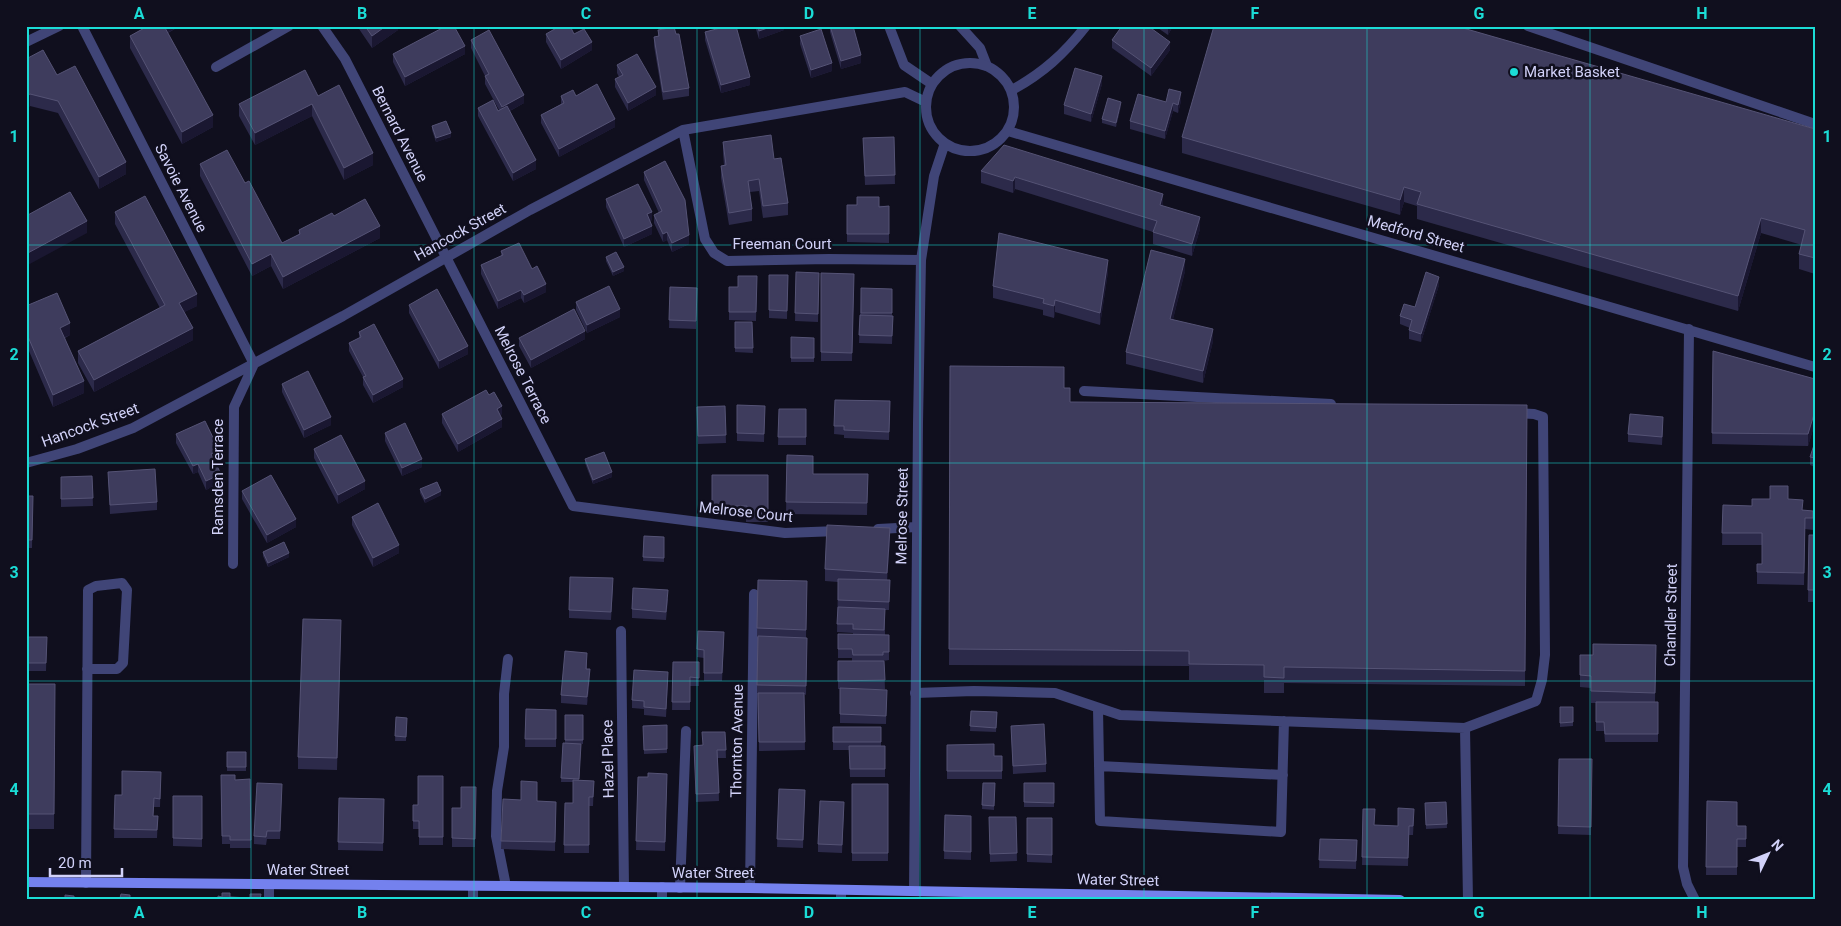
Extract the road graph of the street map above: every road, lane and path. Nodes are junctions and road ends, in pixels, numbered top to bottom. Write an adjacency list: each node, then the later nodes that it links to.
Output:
1 (59, 26): 9 (street)
2 (82, 26): 22 (street, Savoie Avenue)
3 (289, 26): 11 (street)
4 (322, 26): 19 (street, Bernard Avenue)
5 (889, 26): 12 (street)
6 (960, 26): 10 (street)
7 (1086, 26): 13 (street)
8 (1528, 26): 15 (street)
9 (26, 42)
10 (987, 66): 12 (street); 13 (street)
11 (216, 67)
12 (932, 84): 14 (street)
13 (1012, 90): 17 (street)
14 (926, 102): 16 (street, Hancock Street); 18 (street)
15 (1815, 124)
16 (682, 130): 19 (street, Hancock Street); 20 (street, Freeman Court)
17 (1008, 131): 18 (street); 21 (street, Medford Street)
18 (945, 143): 20 (street, Melrose Street)
19 (446, 258): 22 (street, Hancock Street); 28 (street, Melrose Terrace)
20 (921, 260): 29 (street, Melrose Street)
21 (1689, 329): 23 (street, Medford Street); 61 (street, Chandler Street)
22 (254, 364): 27 (street, Hancock Street); 30 (street, Ramsden Terrace)
23 (1815, 367)
24 (1084, 391): 25 (street)
25 (1337, 404)
26 (1505, 413): 38 (street)
27 (26, 463)
28 (573, 506): 29 (street, Melrose Court)
29 (917, 527): 35 (street, Melrose Street)
30 (233, 564)
31 (754, 594): 50 (street, Thornton Avenue)
32 (622, 631): 47 (street, Hazel Place)
33 (508, 659): 46 (street)
34 (88, 669): 34 (street); 43 (street)
35 (915, 693): 36 (street); 51 (street, Melrose Street)
36 (1098, 708): 37 (street); 40 (street)
37 (1284, 721): 38 (street); 41 (street)
38 (1465, 728): 60 (street)
39 (686, 731): 49 (street)
40 (1099, 766): 41 (street); 41 (street)
41 (1283, 775)
42 (26, 882): 43 (main road, Water Street)
43 (86, 883): 44 (main road, Water Street)
44 (269, 885): 45 (main road, Water Street); 56 (street)
45 (473, 886): 46 (main road, Water Street); 57 (street)
46 (506, 886): 47 (main road, Water Street)
47 (624, 887): 48 (main road, Water Street)
48 (662, 887): 49 (main road, Water Street); 58 (street)
49 (680, 888): 50 (main road, Water Street)
50 (750, 888): 52 (main road, Water Street)
51 (914, 891): 52 (main road, Water Street); 53 (main road, Water Street)
52 (841, 895)
53 (970, 896): 54 (main road, Water Street)
54 (1252, 898): 55 (main road, Water Street)
55 (1315, 899): 59 (main road, Water Street)
56 (269, 900)
57 (473, 900)
58 (662, 900)
59 (1400, 900)
60 (1468, 900)
61 (1695, 900)

